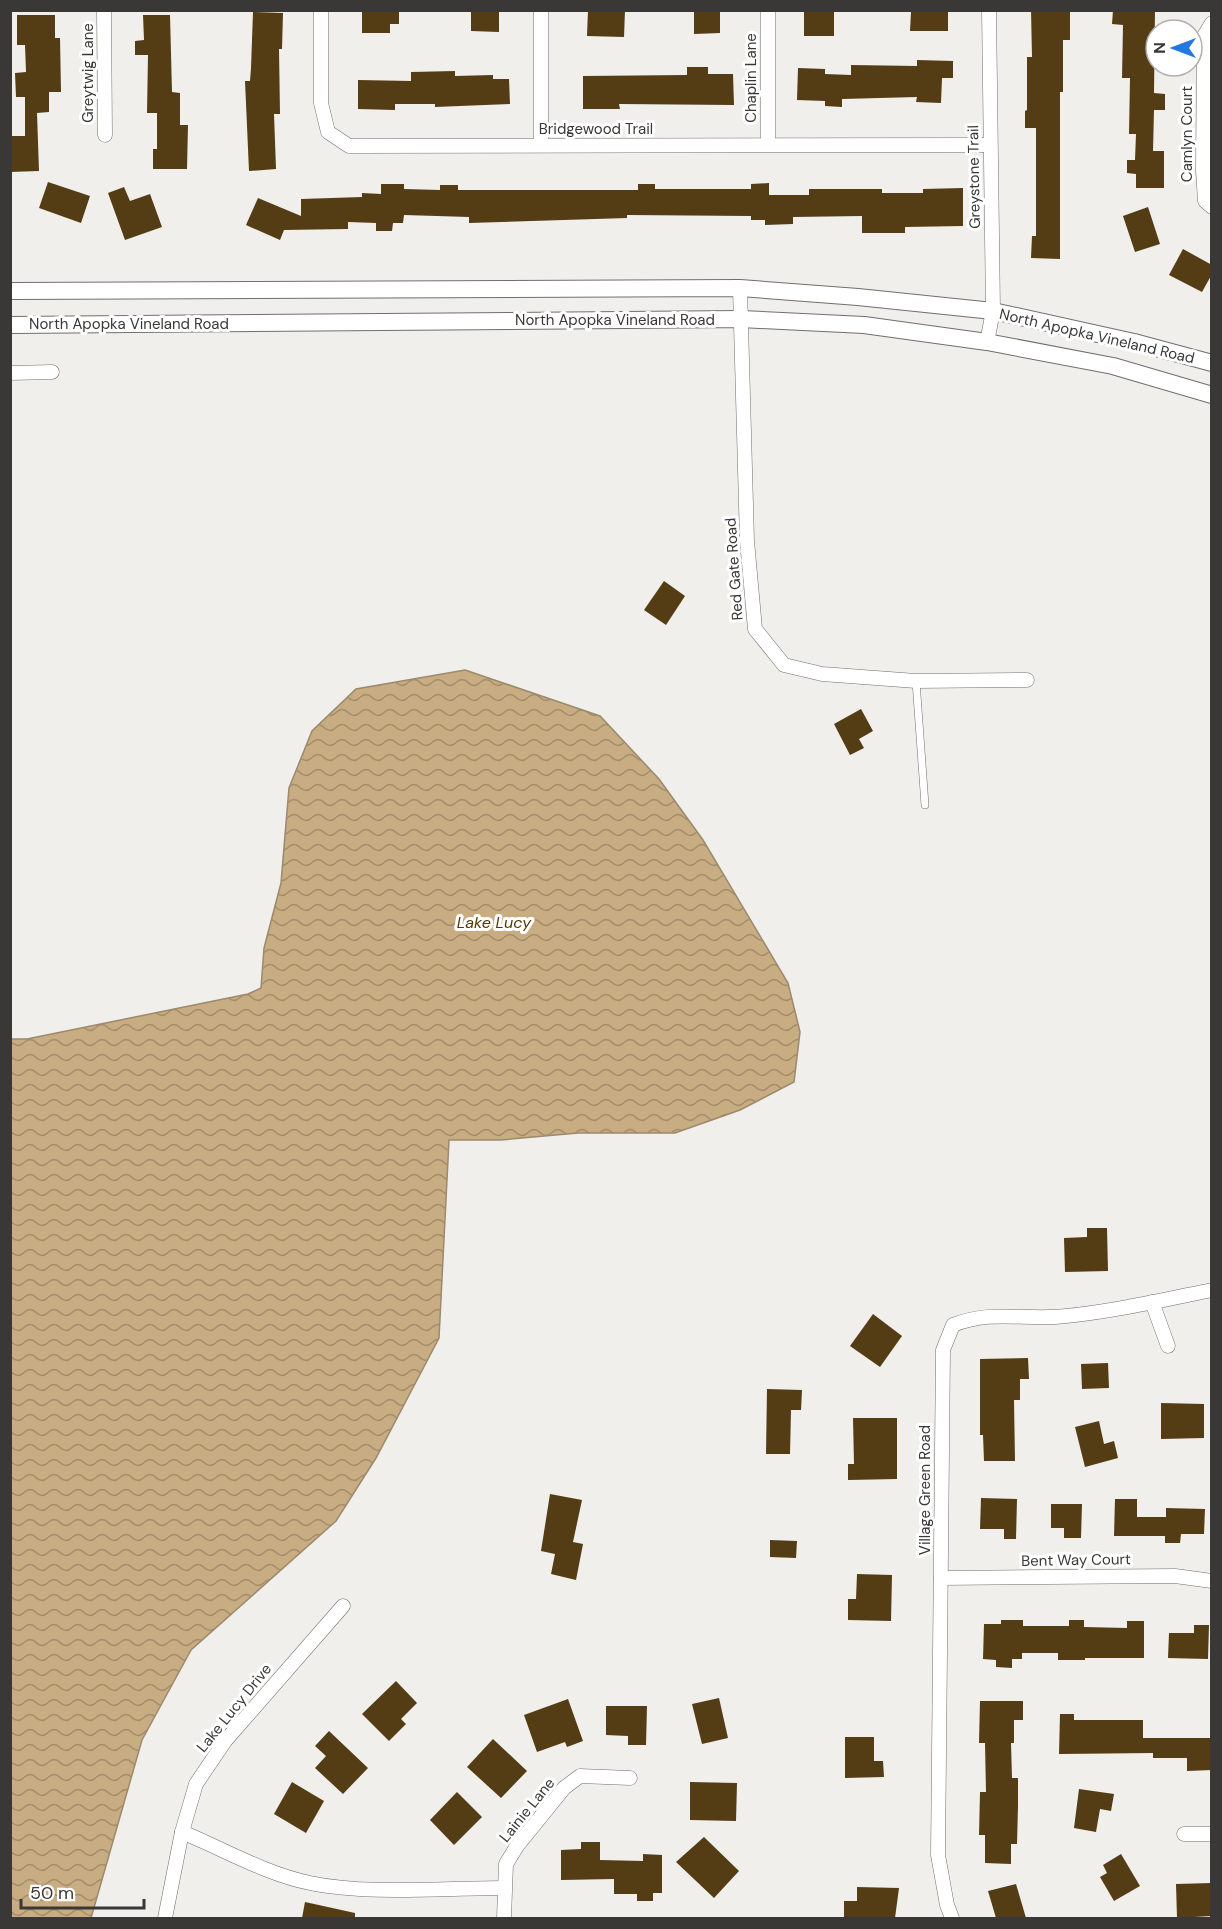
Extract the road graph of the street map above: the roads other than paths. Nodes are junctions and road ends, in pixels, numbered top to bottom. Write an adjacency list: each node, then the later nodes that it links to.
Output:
1 (104, 10): 7 (street, Greytwig Lane)
2 (321, 10): 9 (street, Bridgewood Trail)
3 (541, 10): 9 (street)
4 (768, 10): 8 (street, Chaplin Lane)
5 (989, 10): 10 (street, Greystone Trail)
6 (1212, 23): 11 (street, Camlyn Court)
7 (105, 135)
8 (768, 144): 9 (street, Bridgewood Trail); 10 (street, Bridgewood Trail)
9 (542, 145)
10 (990, 145): 14 (street, Greystone Trail)
11 (1212, 207)
12 (741, 288): 13 (street, North Apopka Vineland Road); 14 (street, North Apopka Vineland Road); 15 (street, Red Gate Road)
13 (10, 291)
14 (993, 311): 17 (street, Greystone Trail); 18 (street, North Apopka Vineland Road)
15 (741, 319): 16 (street, North Apopka Vineland Road); 17 (street, North Apopka Vineland Road); 23 (street, Red Gate Road)
16 (10, 325)
17 (987, 342): 21 (street, North Apopka Vineland Road)
18 (1212, 363)
19 (52, 372): 20 (street)
20 (10, 373)
21 (1212, 395)
22 (1027, 680): 23 (street, Red Gate Road)
23 (916, 681): 24 (lane)
24 (925, 805)
25 (1212, 1290): 26 (street, Village Green Road)
26 (1152, 1302): 27 (street); 28 (street, Village Green Road)
27 (1168, 1346)
28 (941, 1578): 29 (street, Bent Way Court); 38 (street, Village Green Road)
29 (1212, 1581)
30 (344, 1606): 32 (street, Lake Lucy Drive)
31 (630, 1778): 35 (street, Lainie Lane)
32 (182, 1832): 35 (street); 36 (street, Lake Lucy Drive)
33 (1184, 1834): 34 (street)
34 (1212, 1834)
35 (503, 1888): 37 (street, Lainie Lane)
36 (165, 1918)
37 (504, 1918)
38 (952, 1918)

